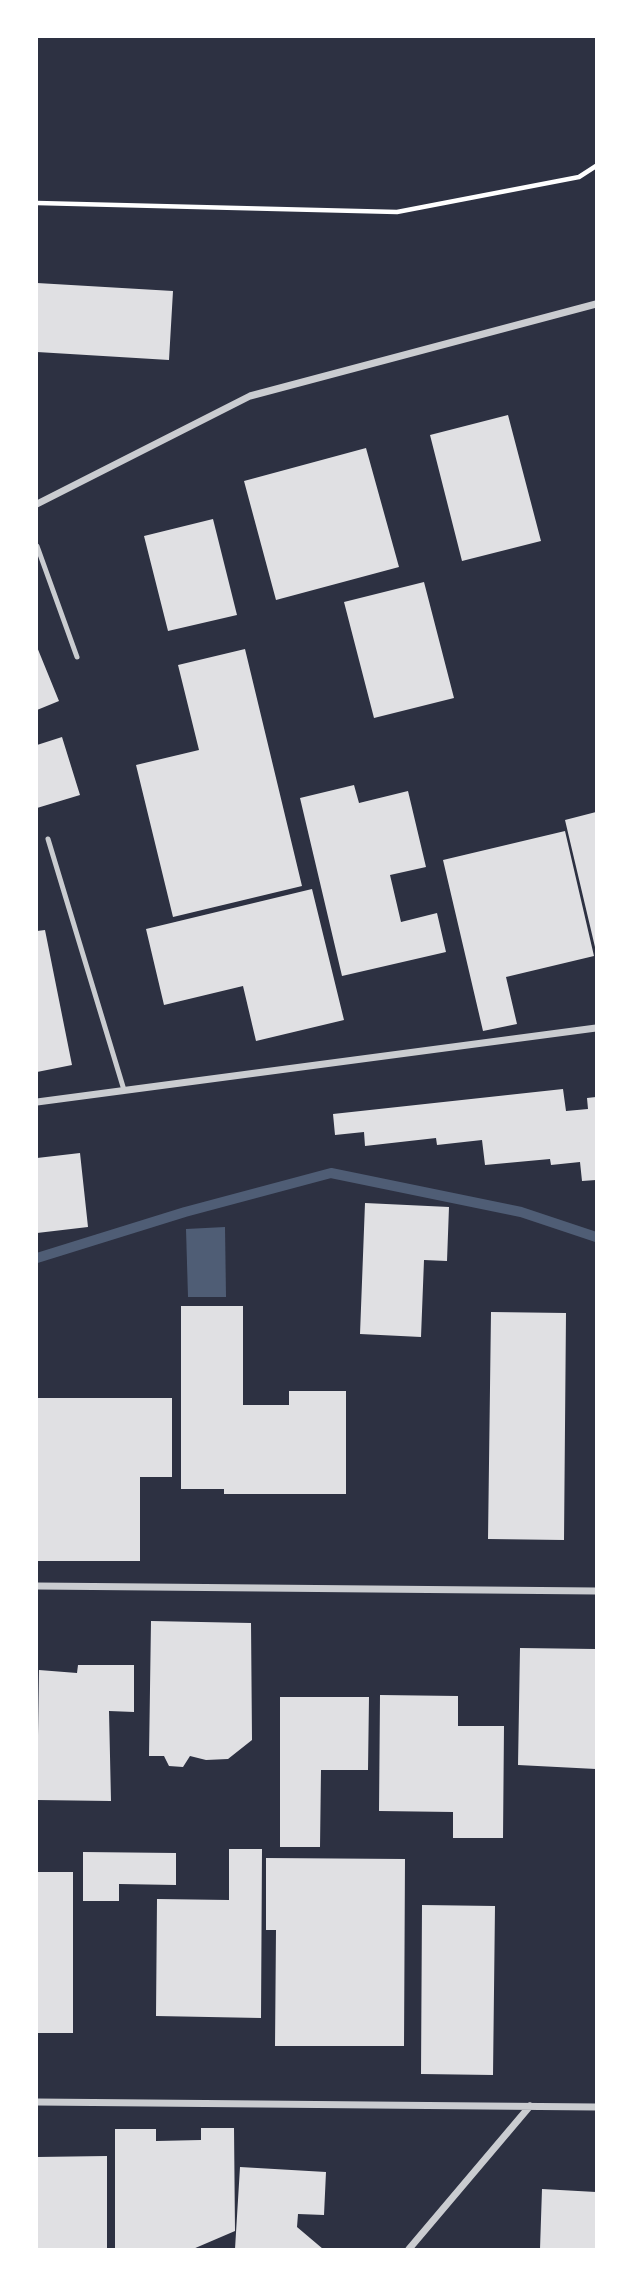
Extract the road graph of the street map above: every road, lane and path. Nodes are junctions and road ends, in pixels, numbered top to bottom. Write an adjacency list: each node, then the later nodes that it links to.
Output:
1 (596, 166): 2 (path)
2 (37, 203)
3 (596, 303): 4 (street)
4 (37, 504)
5 (37, 546): 6 (lane)
6 (77, 657)
7 (48, 839): 9 (lane)
8 (596, 1028): 9 (street)
9 (124, 1090): 10 (street)
10 (37, 1102)
11 (37, 1586): 12 (street)
12 (596, 1591)
13 (37, 2102): 14 (street)
14 (530, 2106): 15 (street); 16 (street)
15 (596, 2107)
16 (410, 2249)

